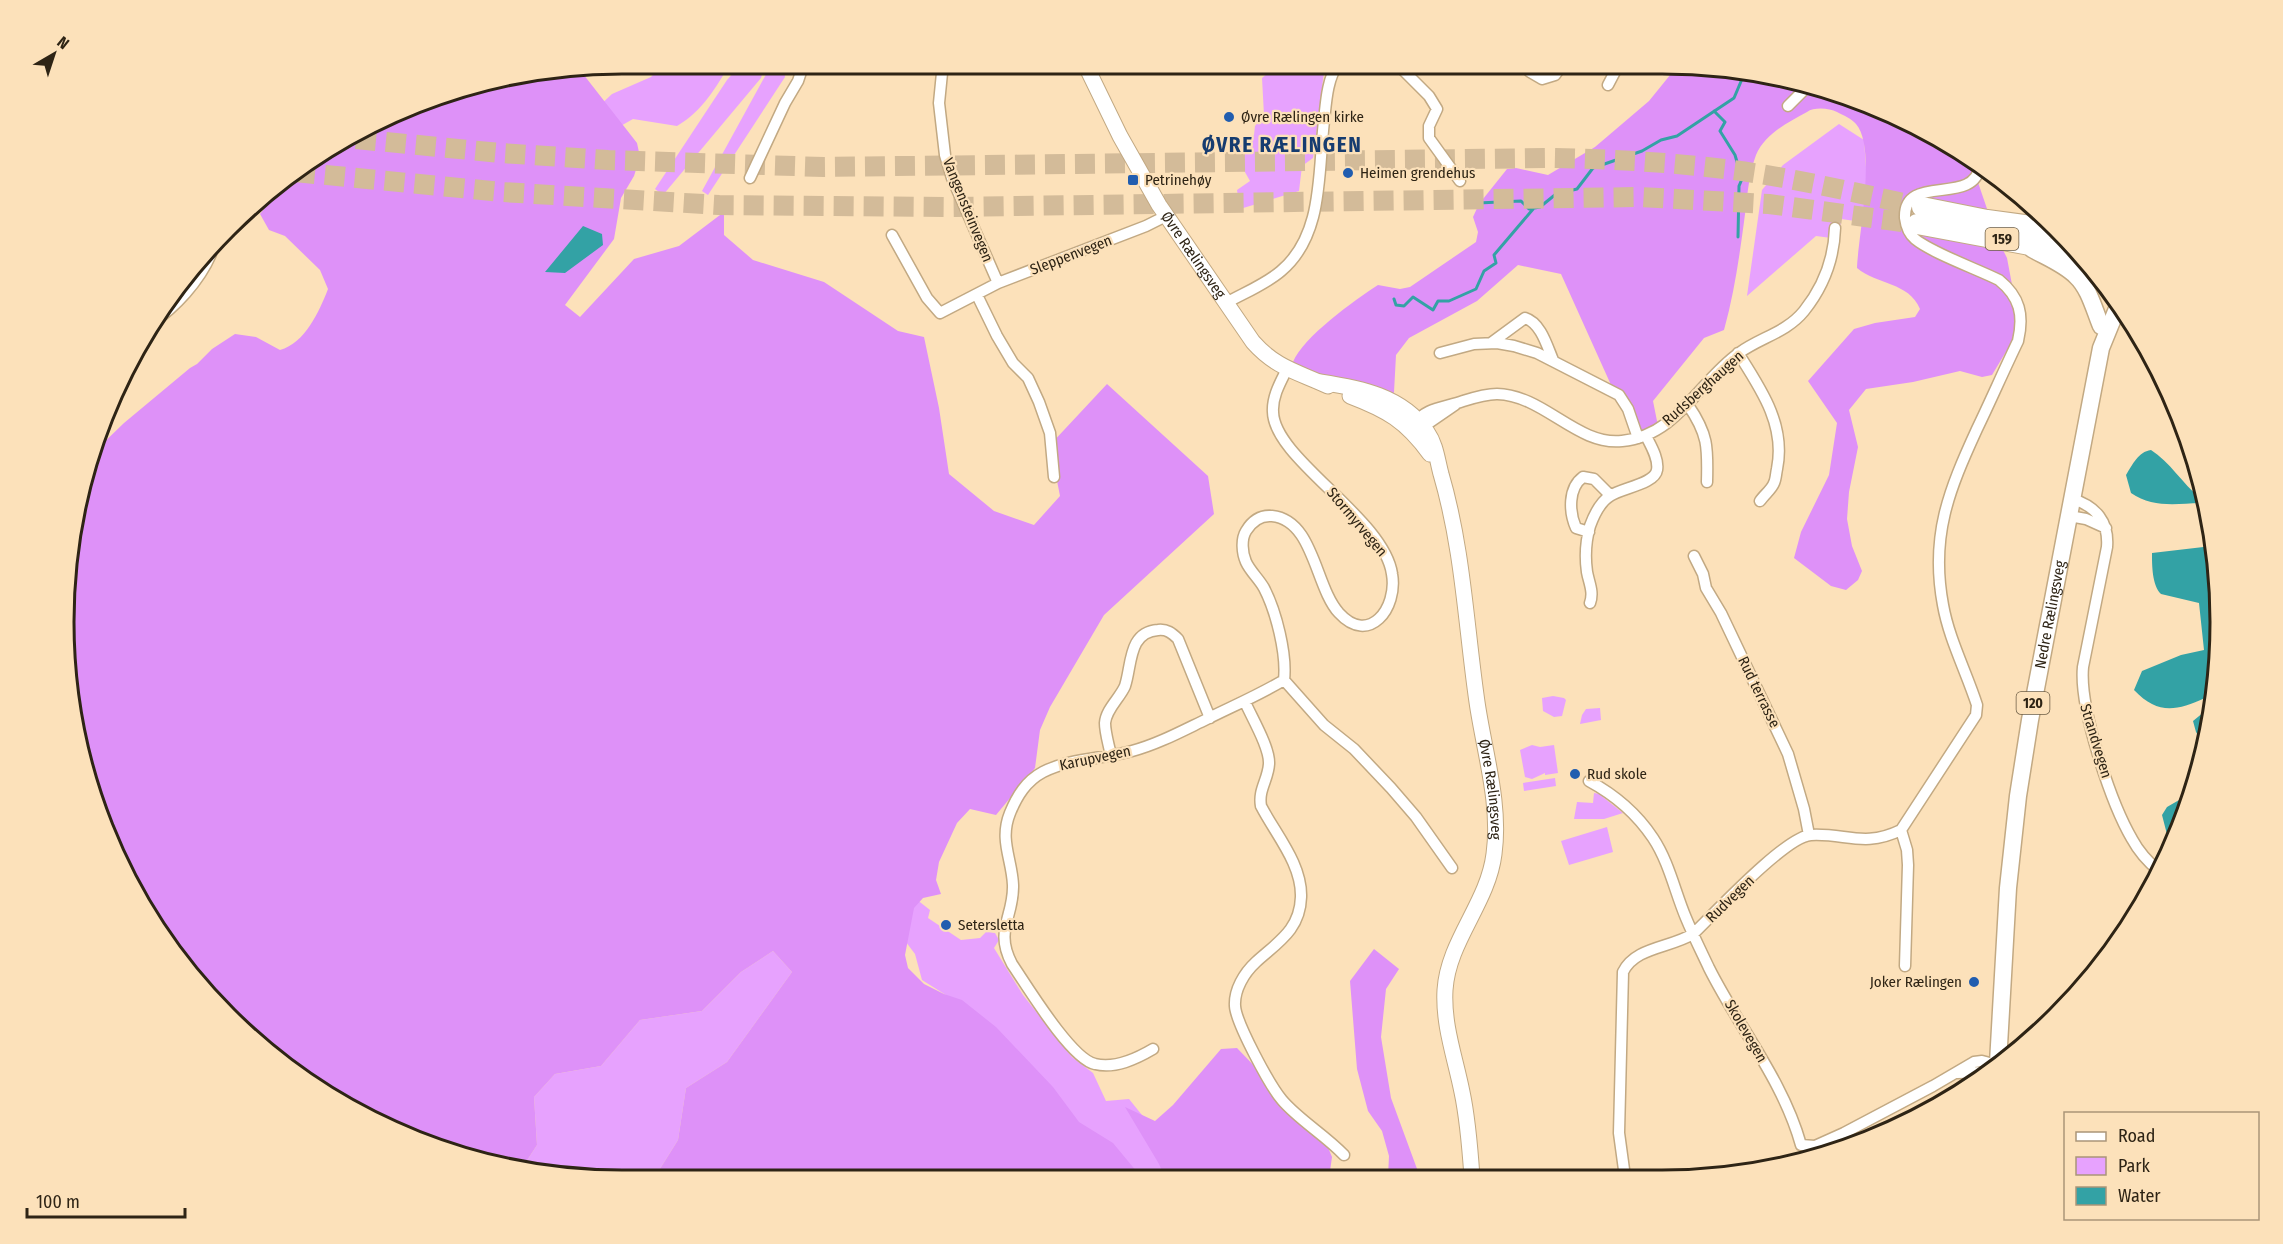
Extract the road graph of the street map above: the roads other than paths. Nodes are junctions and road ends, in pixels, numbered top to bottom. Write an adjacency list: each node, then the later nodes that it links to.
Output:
1 (800, 74): 13 (street)
2 (942, 74): 21 (street, Vangensteinvegen)
3 (1090, 74): 15 (main road, Øvre Rælingsveg)
4 (1335, 74): 24 (street)
5 (1407, 74): 14 (street)
6 (1533, 74): 7 (street)
7 (1556, 74)
8 (1614, 74): 9 (street)
9 (1608, 85)
10 (1802, 92): 11 (street)
11 (1788, 106)
12 (1978, 174): 50 (street)
13 (750, 178)
14 (1460, 181)
15 (1166, 216): 21 (street, Sleppenvegen); 24 (main road, Øvre Rælingsveg)
16 (2042, 227): 19 (highway, 159)
17 (1835, 228): 30 (street, Rudsberghaugen)
18 (892, 235): 23 (street, Sleppenvegen)
19 (2020, 243): 20 (highway, 159); 26 (main road)
20 (2071, 257)
21 (998, 283): 23 (street, Sleppenvegen)
22 (2095, 286): 26 (main road, Nedre Rælingsveg / 120)
23 (977, 295): 36 (street)
24 (1226, 303): 32 (main road, Øvre Rælingsveg)
25 (2114, 313): 28 (main road, Nedre Rælingsveg / 120)
26 (2101, 326): 28 (main road, Nedre Rælingsveg / 120)
27 (1491, 344): 29 (street, Rudsberghaugen); 31 (street, Rudsberghaugen); 31 (street)
28 (2101, 348): 40 (main road, Nedre Rælingsveg / 120)
29 (1440, 353)
30 (1738, 354): 33 (street, Rudsberghaugen); 39 (street)
31 (1553, 360): 35 (street, Rudsberghaugen)
32 (1287, 369): 34 (main road, Øvre Rælingsveg); 45 (street, Stormyrvegen)
33 (1688, 405): 35 (street, Rudsberghaugen); 37 (street)
34 (1417, 425): 35 (street, Rudsberghaugen); 64 (main road, Øvre Rælingsveg)
35 (1642, 437): 38 (street, Rudsberghaugen)
36 (1054, 477)
37 (1707, 482)
38 (1610, 495): 42 (street); 42 (street)
39 (1760, 501)
40 (2071, 508): 41 (street); 41 (street); 57 (main road, Nedre Rælingsveg / 120)
41 (2106, 528): 52 (street, Strandvegen)
42 (1589, 532): 44 (street)
43 (1694, 556): 51 (street, Rud terrasse)
44 (1590, 603)
45 (1284, 680): 46 (street, Karupvegen); 53 (street)
46 (1245, 702): 47 (street, Karupvegen); 63 (street)
47 (1210, 718): 48 (street, Karupvegen); 48 (street)
48 (1111, 756): 56 (street, Karupvegen)
49 (1589, 781): 54 (street, Skolevegen)
50 (1901, 830): 51 (street); 55 (street)
51 (1809, 835): 54 (street, Rudvegen)
52 (2153, 865)
53 (1452, 868)
54 (1693, 934): 61 (street, Skolevegen); 65 (street, Rudvegen)
55 (1905, 966)
56 (1153, 1049)
57 (1997, 1056)
58 (1974, 1072): 59 (street)
59 (1844, 1133): 60 (street); 61 (street)
60 (1845, 1138)
61 (1801, 1145): 62 (street, Skolevegen)
62 (1801, 1152)
63 (1344, 1155)
64 (1471, 1170)
65 (1623, 1170)

